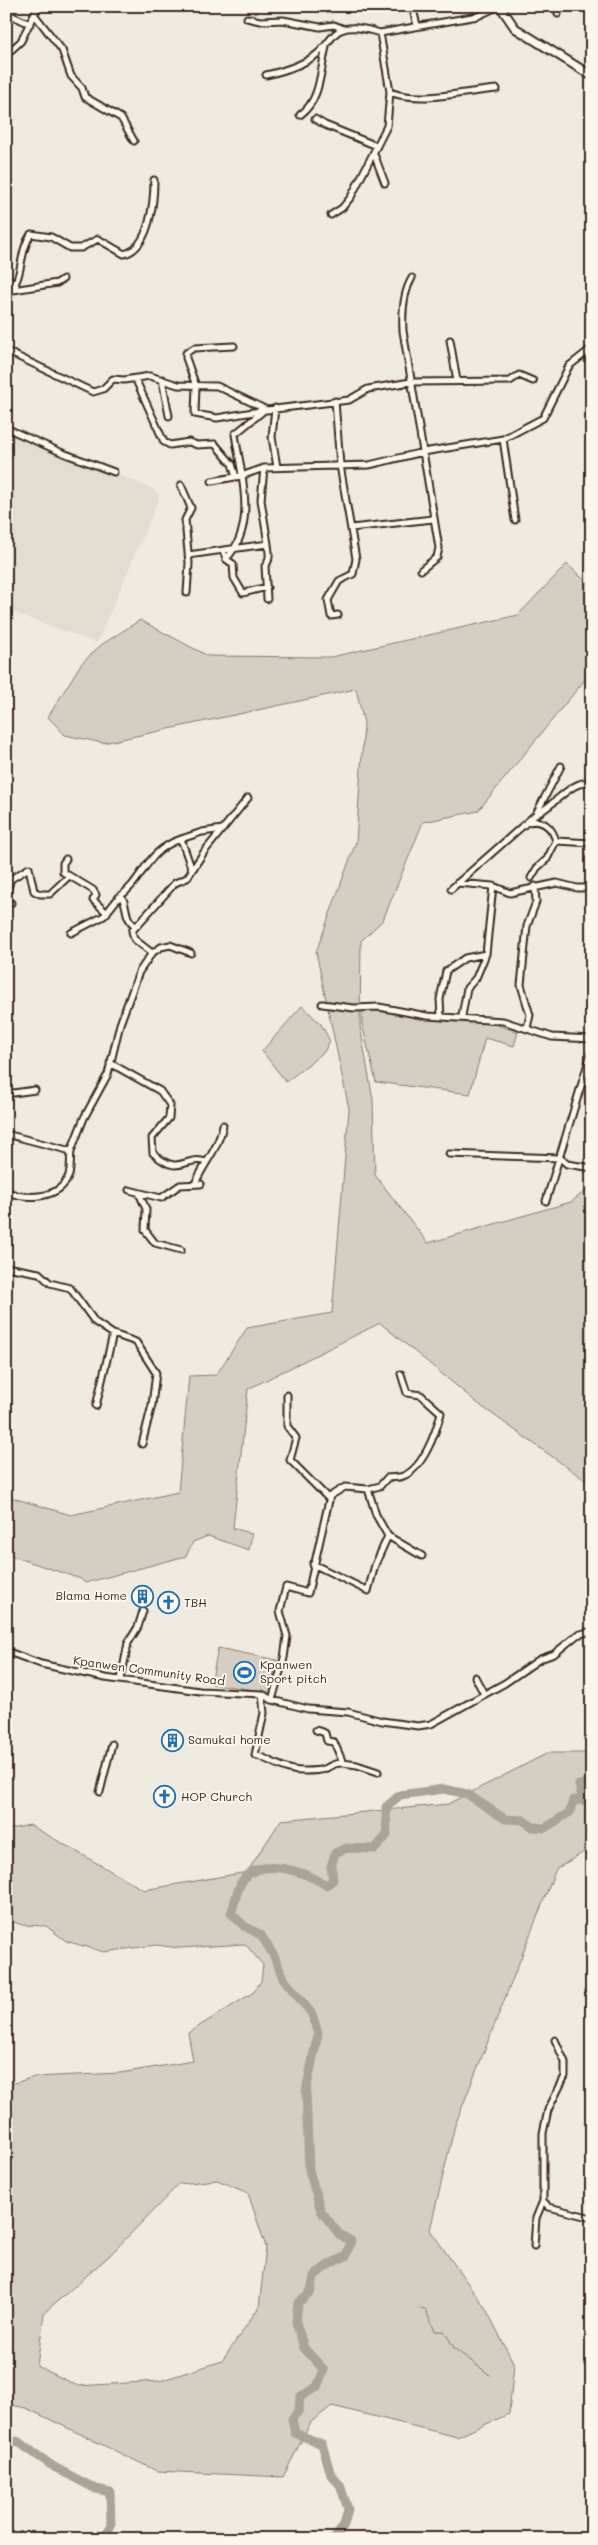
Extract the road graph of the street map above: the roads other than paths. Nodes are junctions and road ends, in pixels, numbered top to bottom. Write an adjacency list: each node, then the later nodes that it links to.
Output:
1 (39, 6): 6 (street)
2 (412, 6): 10 (street)
3 (499, 6): 10 (street); 16 (main road)
4 (559, 6): 7 (street)
5 (6, 13): 9 (street)
6 (34, 14): 9 (street); 21 (street)
7 (558, 14)
8 (247, 18): 11 (street)
9 (30, 24): 14 (street)
10 (417, 26): 12 (street)
11 (344, 29): 12 (street); 13 (street)
12 (380, 33): 18 (street)
13 (326, 46): 15 (street); 19 (street)
14 (6, 55)
15 (266, 75)
16 (592, 76)
17 (497, 89): 18 (street)
18 (390, 92): 22 (street)
19 (300, 115)
20 (315, 119): 22 (street)
21 (134, 141)
22 (377, 146): 23 (street)
23 (374, 154): 25 (street); 26 (street)
24 (154, 180): 30 (street)
25 (385, 183)
26 (331, 214)
27 (6, 276): 30 (street)
28 (412, 278): 40 (street)
29 (63, 279): 30 (street)
30 (14, 287): 31 (street)
31 (6, 298)
32 (450, 340): 38 (street)
33 (234, 346): 41 (street)
34 (592, 348): 47 (street)
35 (6, 351): 36 (street)
36 (135, 378): 37 (street); 53 (street)
37 (162, 378): 41 (street); 45 (street)
38 (457, 381): 39 (street); 40 (street)
39 (533, 381)
40 (411, 382): 42 (street); 48 (street)
41 (196, 386): 44 (street); 44 (street)
42 (335, 401): 43 (street); 49 (street)
43 (275, 408): 44 (street); 50 (street)
44 (267, 410): 53 (street)
45 (168, 416)
46 (6, 428): 52 (street)
47 (503, 439): 48 (street); 57 (street)
48 (423, 452): 49 (street); 56 (street)
49 (340, 465): 50 (street); 58 (street)
50 (276, 467): 51 (street)
51 (264, 468): 53 (street); 59 (street)
52 (114, 472)
53 (238, 477): 54 (street); 60 (street)
54 (212, 481)
55 (181, 486): 62 (street)
56 (433, 519): 58 (street); 64 (street)
57 (515, 520)
58 (351, 528): 68 (street)
59 (268, 544): 60 (street); 65 (street)
60 (236, 549): 61 (street); 63 (street)
61 (223, 550): 62 (street); 63 (street)
62 (188, 555): 66 (street)
63 (226, 559): 65 (street)
64 (421, 570)
65 (267, 587): 67 (street)
66 (187, 593)
67 (267, 599)
68 (338, 615)
69 (561, 766): 72 (street)
70 (592, 782): 72 (street)
71 (248, 798): 74 (street)
72 (535, 815): 73 (street)
73 (528, 822): 76 (street); 82 (street)
74 (223, 829): 75 (street); 79 (street)
75 (181, 838): 79 (street); 88 (street)
76 (556, 841): 77 (street); 81 (street)
77 (592, 843)
78 (66, 859): 80 (street)
79 (192, 870): 90 (street)
80 (69, 876): 87 (street); 89 (street)
81 (531, 878)
82 (457, 883): 84 (street); 86 (street)
83 (592, 885): 85 (street)
84 (493, 886): 85 (street); 94 (street)
85 (535, 886): 98 (street)
86 (451, 889)
87 (6, 893)
88 (119, 897): 89 (street); 90 (street)
89 (107, 913): 91 (street)
90 (135, 926): 92 (street)
91 (71, 933)
92 (152, 953): 93 (street); 101 (street)
93 (192, 953)
94 (486, 954): 96 (street); 97 (street)
95 (322, 1004): 97 (street)
96 (462, 1016): 97 (street); 98 (street)
97 (442, 1017)
98 (527, 1028): 99 (street)
99 (592, 1040)
100 (592, 1050): 108 (street)
101 (110, 1063): 106 (street); 109 (street)
102 (35, 1090): 103 (street)
103 (6, 1094)
104 (223, 1125): 109 (street)
105 (6, 1134): 106 (street)
106 (71, 1151): 112 (street)
107 (449, 1154): 108 (street)
108 (560, 1158): 110 (street); 114 (street)
109 (206, 1162): 113 (street)
110 (592, 1168)
111 (129, 1190): 113 (street)
112 (6, 1191)
113 (140, 1193): 115 (street)
114 (546, 1201)
115 (181, 1250)
116 (6, 1267): 117 (street)
117 (113, 1334): 120 (street); 121 (street)
118 (401, 1374): 122 (street)
119 (287, 1395): 123 (street)
120 (96, 1406)
121 (142, 1444)
122 (368, 1489): 123 (street); 124 (street)
123 (329, 1499): 126 (street)
124 (388, 1536): 125 (street); 126 (street)
125 (422, 1556)
126 (313, 1564): 134 (street)
127 (142, 1612): 131 (street)
128 (592, 1631): 133 (street, Kpanwen Community Road)
129 (6, 1651): 131 (street, Kpanwen Community Road)
130 (475, 1677): 133 (street)
131 (121, 1679): 132 (street, Kpanwen Community Road)
132 (262, 1694): 134 (street, Kpanwen Community Road); 137 (street)
133 (484, 1694): 134 (street, Kpanwen Community Road)
134 (272, 1700)
135 (316, 1730): 137 (street)
136 (112, 1744): 139 (street)
137 (343, 1763): 138 (street)
138 (378, 1772)
139 (100, 1792)
140 (555, 2040): 141 (street)
141 (543, 2202): 142 (street); 143 (street)
142 (592, 2218)
143 (534, 2246)

